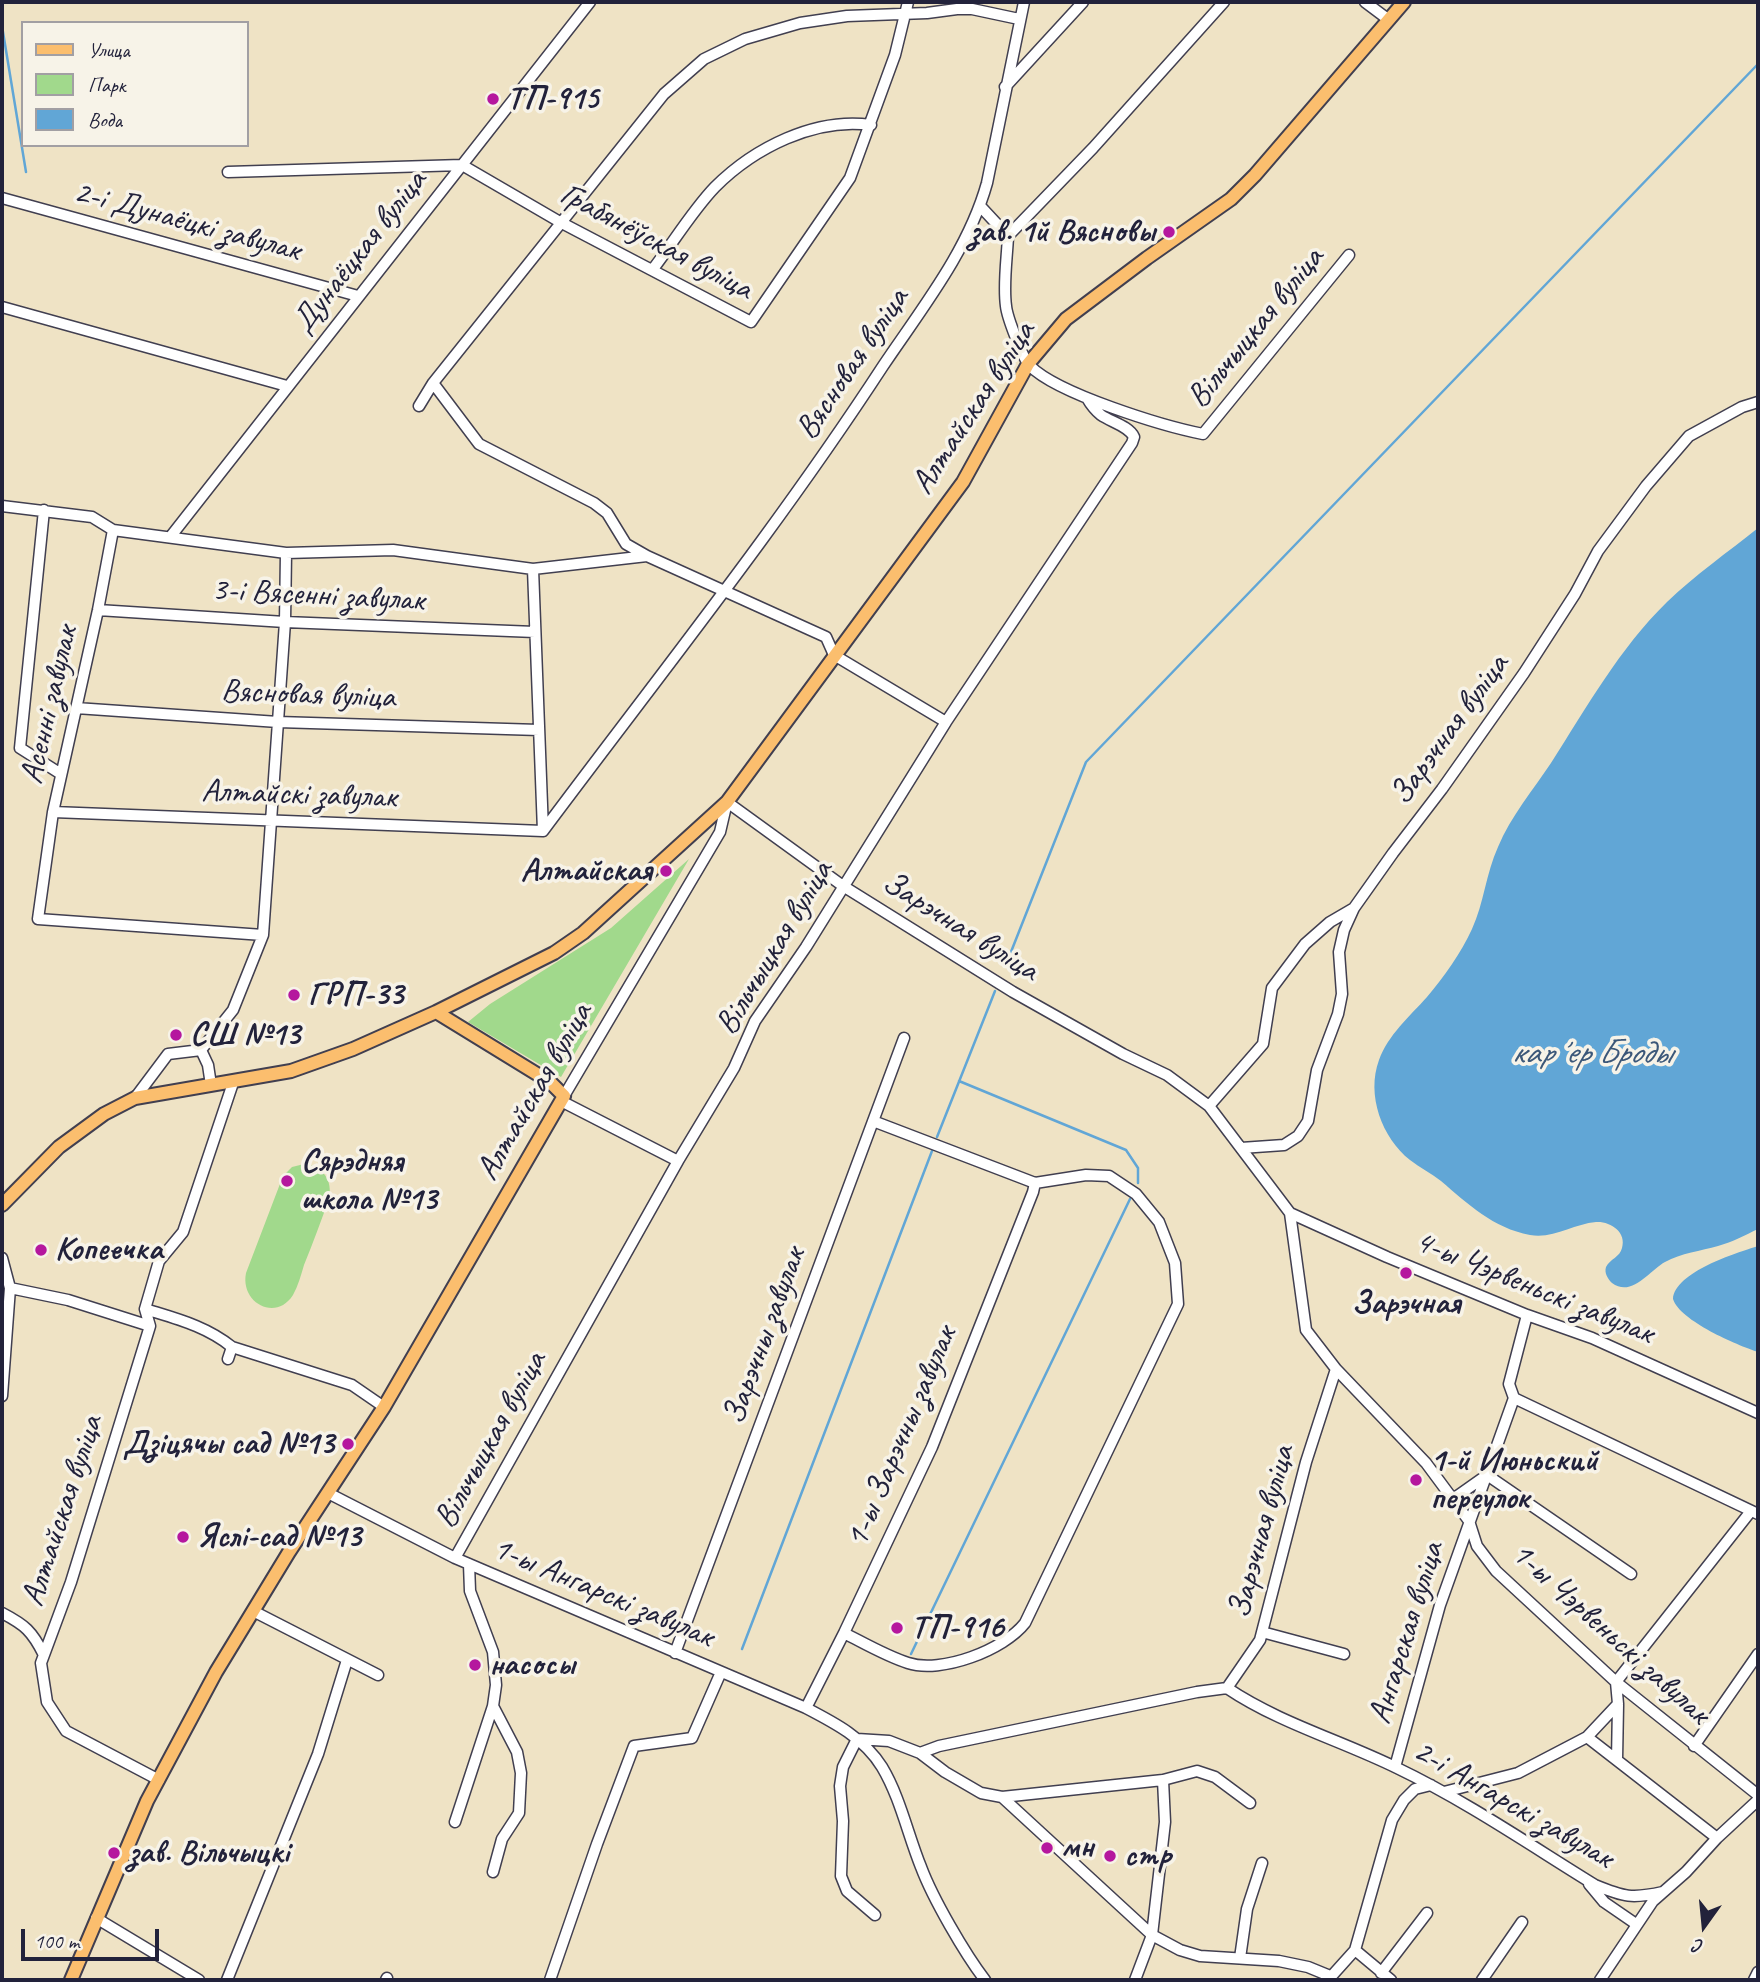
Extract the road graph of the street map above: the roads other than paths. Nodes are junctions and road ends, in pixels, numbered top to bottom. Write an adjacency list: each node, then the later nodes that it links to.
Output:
1 (590, 2): 13 (street, Дунаёцкая вуліца)
2 (908, 2): 8 (street, Грабянёўская вуліца)
3 (1024, 2): 9 (street, Вясновая вуліца)
4 (1083, 2): 11 (street)
5 (1224, 2): 18 (street)
6 (1365, 2): 10 (street)
7 (1404, 2): 10 (main road, Алтайская вуліца)
8 (905, 13): 9 (street); 12 (street, Грабянёўская вуліца); 17 (street)
9 (1019, 19): 11 (street, Вясновая вуліца)
10 (1389, 20): 23 (main road, Алтайская вуліца)
11 (1005, 87): 16 (street, Вясновая вуліца)
12 (871, 125): 20 (street); 20 (street, Грабянёўская вуліца)
13 (462, 166): 14 (street); 17 (street, Грабянёўская вуліца); 21 (street, Дунаёцкая вуліца)
14 (228, 172)
15 (2, 198): 21 (street, 2-і Дунаёцкі завулак)
16 (981, 207): 18 (street); 36 (street, Вясновая вуліца)
17 (560, 222): 20 (street, Грабянёўская вуліца); 24 (street)
18 (1008, 236): 23 (street)
19 (1349, 255): 26 (street, Вільчыцкая вуліца)
20 (653, 269)
21 (358, 296): 25 (street, Дунаёцкая вуліца)
22 (2, 307): 25 (street)
23 (1028, 364): 26 (street); 40 (main road, Алтайская вуліца)
24 (433, 383): 28 (street); 34 (street)
25 (287, 386): 32 (street, Дунаёцкая вуліца)
26 (1087, 398): 43 (street, Вільчыцкая вуліца)
27 (1758, 402): 51 (street, Зарэчная вуліца)
28 (419, 406)
29 (2, 506): 30 (street)
30 (44, 510): 31 (street); 45 (street)
31 (113, 530): 32 (street); 37 (street, Асенні завулак)
32 (171, 536): 33 (street)
33 (286, 553): 35 (street); 38 (street)
34 (647, 556): 35 (street); 36 (street)
35 (533, 569): 39 (street)
36 (723, 590): 40 (street); 49 (street, Вясновая вуліца)
37 (98, 610): 38 (street, 3-і Вясенні завулак); 41 (street, Асенні завулак)
38 (285, 622): 39 (street, 3-і Вясенні завулак); 42 (street)
39 (535, 632): 44 (street)
40 (834, 655): 43 (street); 46 (main road, Алтайская вуліца)
41 (76, 708): 42 (street, Вясновая вуліца); 45 (street, Асенні завулак)
42 (278, 722): 44 (street, Вясновая вуліца); 48 (street)
43 (946, 722): 50 (street, Вільчыцкая вуліца)
44 (539, 730): 49 (street)
45 (61, 774): 47 (street, Асенні завулак)
46 (727, 802): 50 (street, Зарэчная вуліца); 53 (main road, Алтайская вуліца); 59 (street, Алтайская вуліца)
47 (53, 812): 48 (street, Алтайскі завулак); 52 (street, Асенні завулак)
48 (272, 820): 49 (street, Алтайскі завулак); 52 (street)
49 (543, 831)
50 (843, 886): 60 (street, Зарэчная вуліца); 63 (street, Вільчыцкая вуліца)
51 (1354, 908): 60 (street, Зарэчная вуліца); 62 (street)
52 (263, 934): 55 (street)
53 (436, 1012): 56 (main road, Алтайская вуліца); 59 (main road)
54 (904, 1038): 61 (street, Зарэчны завулак)
55 (201, 1050): 57 (street); 58 (street)
56 (233, 1083): 57 (main road, Алтайская вуліца); 69 (street)
57 (211, 1085): 58 (main road, Алтайская вуліца)
58 (135, 1098): 65 (main road, Алтайская вуліца)
59 (562, 1099): 63 (street); 77 (main road, Алтайская вуліца)
60 (1209, 1106): 62 (street, Зарэчная вуліца)
61 (873, 1121): 64 (street); 91 (street, Зарэчны завулак)
62 (1241, 1148): 66 (street, Зарэчная вуліца)
63 (678, 1161): 84 (street, Вільчыцкая вуліца)
64 (1035, 1182): 90 (street, 1-ы Зарэчны завулак); 90 (street)
65 (2, 1205)
66 (1290, 1213): 70 (street, 4-ы Чэрвеньскі завулак); 74 (street, Зарэчная вуліца)
67 (2, 1258): 68 (street)
68 (10, 1288): 71 (street); 75 (street)
69 (145, 1309): 71 (street); 72 (street)
70 (1527, 1315): 76 (street, Ангарская вуліца); 78 (street, 4-ы Чэрвеньскі завулак)
71 (150, 1326): 94 (street, Алтайская вуліца)
72 (232, 1347): 73 (street); 77 (street)
73 (228, 1359)
74 (1336, 1369): 81 (street, 1-ы Чэрвеньскі завулак); 89 (street, Зарэчная вуліца)
75 (2, 1396)
76 (1514, 1398): 79 (street, Ангарская вуліца); 82 (street)
77 (384, 1407): 80 (main road, Алтайская вуліца)
78 (1758, 1413)
79 (1487, 1475): 81 (street); 83 (street, Ангарская вуліца); 86 (street)
80 (328, 1493): 84 (street, 1-ы Ангарскі завулак); 87 (main road, Алтайская вуліца)
81 (1453, 1499): 83 (street, 1-ы Чэрвеньскі завулак)
82 (1755, 1513): 98 (street)
83 (1469, 1521): 98 (street, 1-ы Чэрвеньскі завулак); 108 (street, Ангарская вуліца)
84 (455, 1558): 85 (street, 1-ы Ангарскі завулак)
85 (469, 1564): 91 (street, 1-ы Ангарскі завулак); 101 (street)
86 (1631, 1574)
87 (253, 1611): 95 (street); 109 (main road, Алтайская вуліца)
88 (2, 1613): 94 (street)
89 (1262, 1632): 92 (street); 99 (street, Зарэчная вуліца)
90 (844, 1633): 102 (street, 1-ы Зарэчны завулак)
91 (675, 1653): 96 (street, 1-ы Ангарскі завулак)
92 (1344, 1654)
93 (1758, 1654): 105 (street)
94 (44, 1655): 109 (street, Алтайская вуліца)
95 (347, 1660): 97 (street); 135 (street)
96 (721, 1672): 102 (street, 1-ы Ангарскі завулак); 136 (street)
97 (378, 1675)
98 (1616, 1682): 100 (street); 105 (street, 1-ы Чэрвеньскі завулак)
99 (1227, 1688): 106 (street); 108 (street, 2-і Ангарскі завулак)
100 (1618, 1704): 103 (street); 107 (street)
101 (493, 1706): 116 (street); 119 (street)
102 (806, 1708): 104 (street, 1-ы Ангарскі завулак)
103 (1587, 1737): 107 (street); 112 (street)
104 (857, 1739): 106 (street, 1-ы Ангарскі завулак); 123 (street); 137 (street, 1-ы Ангарскі завулак)
105 (1694, 1746): 114 (street, 1-ы Чэрвеньскі завулак)
106 (920, 1753): 113 (street, 1-ы Ангарскі завулак)
107 (1617, 1760): 117 (street)
108 (1395, 1767): 111 (street, 2-і Ангарскі завулак)
109 (159, 1780): 124 (main road, Алтайская вуліца)
110 (1163, 1780): 113 (street); 115 (street); 127 (street)
111 (1431, 1785): 112 (street, 2-і Ангарскі завулак); 128 (street)
112 (1444, 1792): 120 (street, 2-і Ангарскі завулак)
113 (1002, 1797): 127 (street, 1-ы Ангарскі завулак)
114 (1758, 1798): 117 (street)
115 (1250, 1803)
116 (455, 1822)
117 (1717, 1838): 121 (street)
118 (1262, 1863): 129 (street)
119 (493, 1872)
120 (1588, 1881): 121 (street, 2-і Ангарскі завулак); 126 (street)
121 (1663, 1892): 126 (street)
122 (1427, 1913): 131 (street)
123 (875, 1915)
124 (96, 1918): 133 (main road, Алтайская вуліца); 134 (street)
125 (1522, 1922): 140 (street)
126 (1636, 1924): 141 (street)
127 (1152, 1935): 129 (street, 1-ы Ангарскі завулак); 138 (street)
128 (1355, 1950): 131 (street); 132 (street)
129 (1240, 1958): 132 (street, 1-ы Ангарскі завулак)
130 (1758, 1972): 142 (street)
131 (1381, 1973): 139 (street)
132 (1329, 1978)
133 (71, 1980)
134 (199, 1980)
135 (226, 1980)
136 (550, 1980)
137 (985, 1980)
138 (1136, 1980)
139 (1391, 1980)
140 (1482, 1980)
141 (1600, 1980)
142 (1754, 1980)

